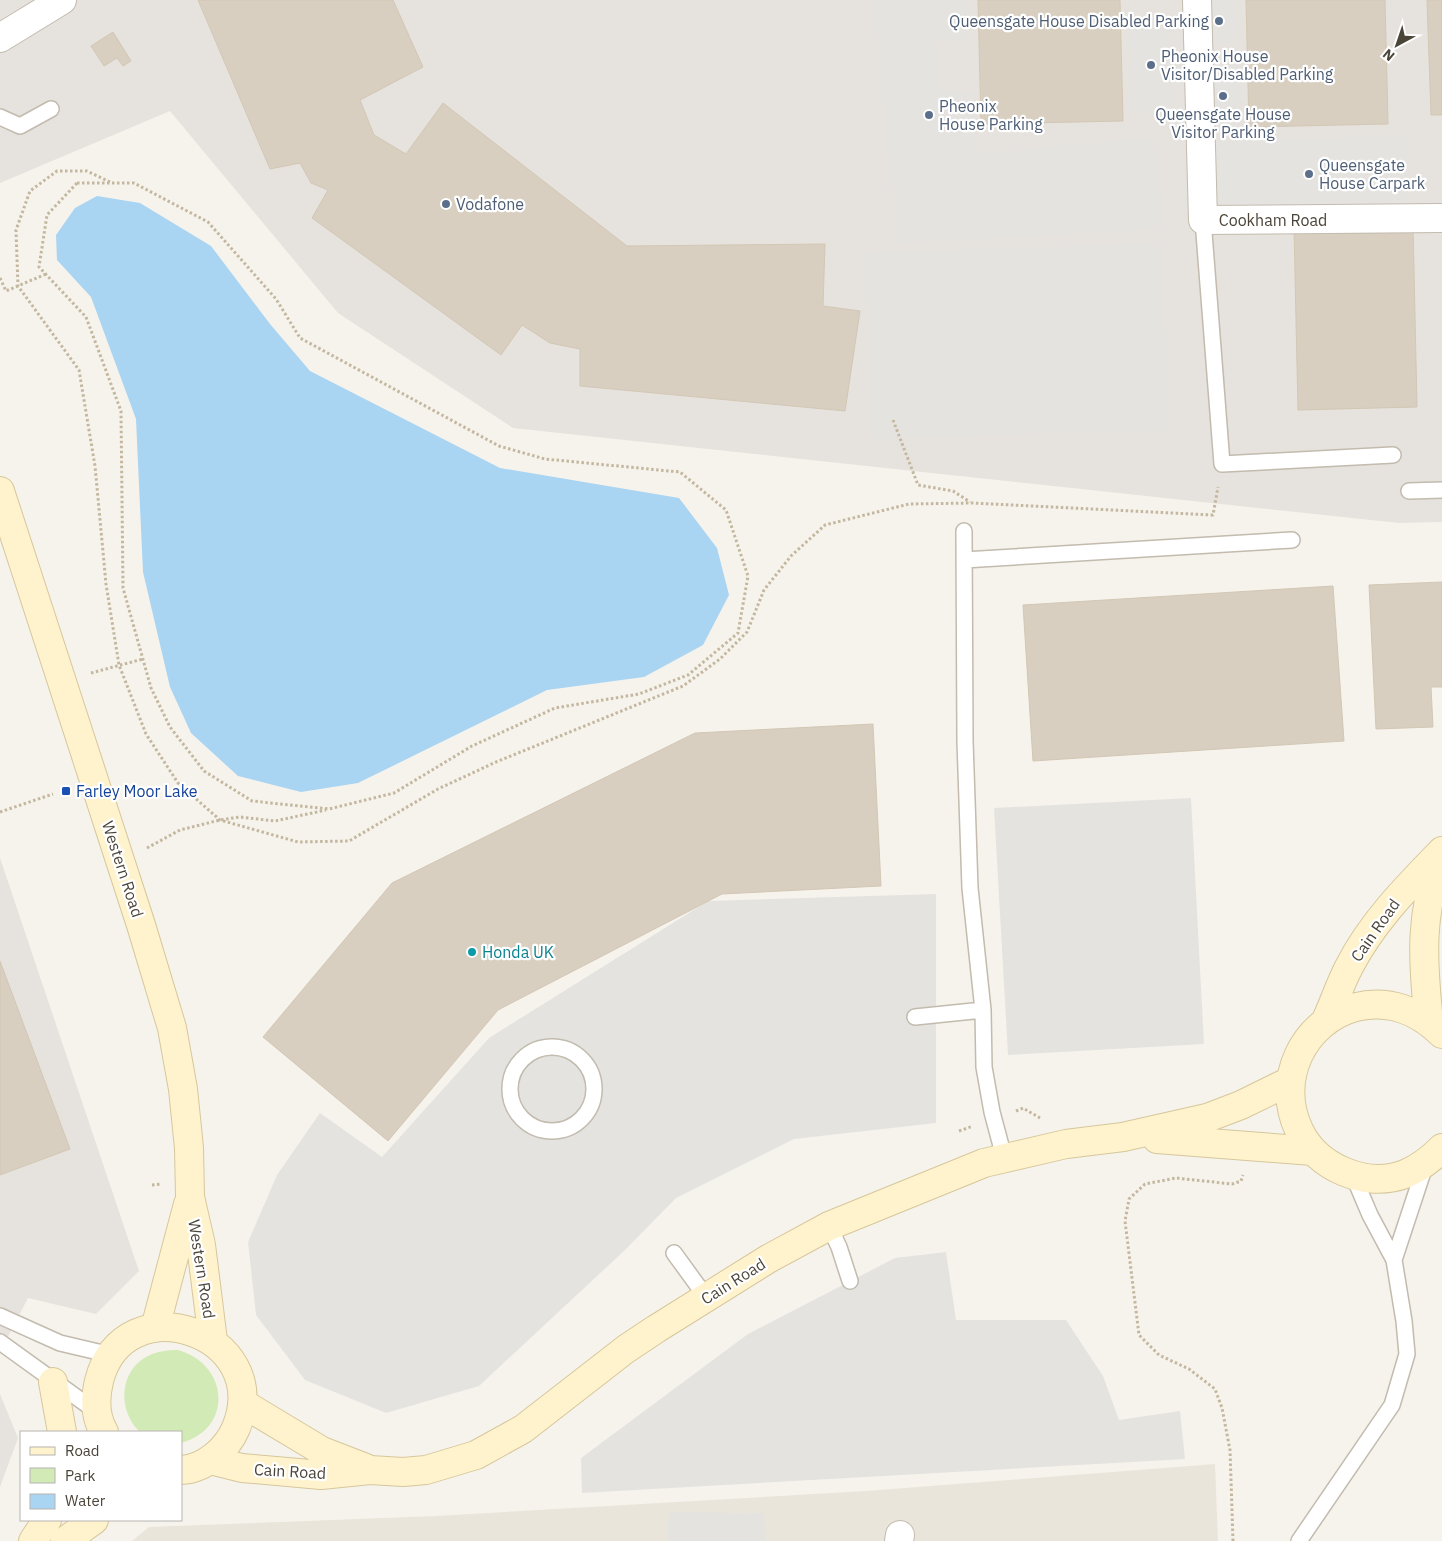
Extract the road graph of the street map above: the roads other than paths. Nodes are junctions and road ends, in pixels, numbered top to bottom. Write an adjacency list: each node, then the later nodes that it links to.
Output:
1 (62, 0): 3 (street)
2 (1197, 0): 7 (street, Cookham Road)
3 (0, 38)
4 (51, 110): 5 (lane)
5 (0, 117)
6 (1442, 218): 7 (street, Cookham Road)
7 (1204, 220): 8 (lane)
8 (1393, 455)
9 (1442, 490): 11 (lane)
10 (0, 491): 27 (street, Western Road)
11 (1409, 491)
12 (964, 531): 14 (lane)
13 (1292, 540): 14 (lane)
14 (964, 560): 16 (lane)
15 (1442, 851): 18 (street, Cain Road); 19 (street, Cain Road)
16 (983, 1010): 17 (lane); 25 (lane)
17 (915, 1017)
18 (1326, 1020): 19 (street); 20 (street)
19 (1436, 1028)
20 (1290, 1081): 22 (street, Cain Road); 23 (street)
21 (524, 1121): 21 (lane)
22 (1123, 1137): 23 (street, Cain Road); 25 (street, Cain Road)
23 (1313, 1151): 26 (street)
24 (1434, 1156): 26 (street); 30 (lane)
25 (1004, 1157): 28 (street, Cain Road)
26 (1353, 1175): 30 (lane)
27 (190, 1198): 34 (street, Western Road); 35 (street, Western Road)
28 (829, 1226): 31 (lane); 32 (street, Cain Road)
29 (674, 1253): 32 (lane)
30 (1394, 1260): 49 (lane)
31 (850, 1281)
32 (706, 1297): 44 (street, Cain Road)
33 (0, 1316): 37 (lane)
34 (155, 1328): 35 (street); 37 (street)
35 (213, 1341): 39 (street)
36 (2, 1344): 38 (lane)
37 (111, 1355): 40 (street)
38 (54, 1382): 40 (lane); 41 (street)
39 (242, 1403): 42 (street); 44 (street, Cain Road)
40 (100, 1426)
41 (62, 1431)
42 (210, 1460): 43 (street); 44 (street, Cain Road)
43 (182, 1470)
44 (370, 1470)
45 (47, 1521): 47 (street)
46 (93, 1521): 48 (street)
47 (33, 1541)
48 (65, 1541)
49 (1299, 1541)

